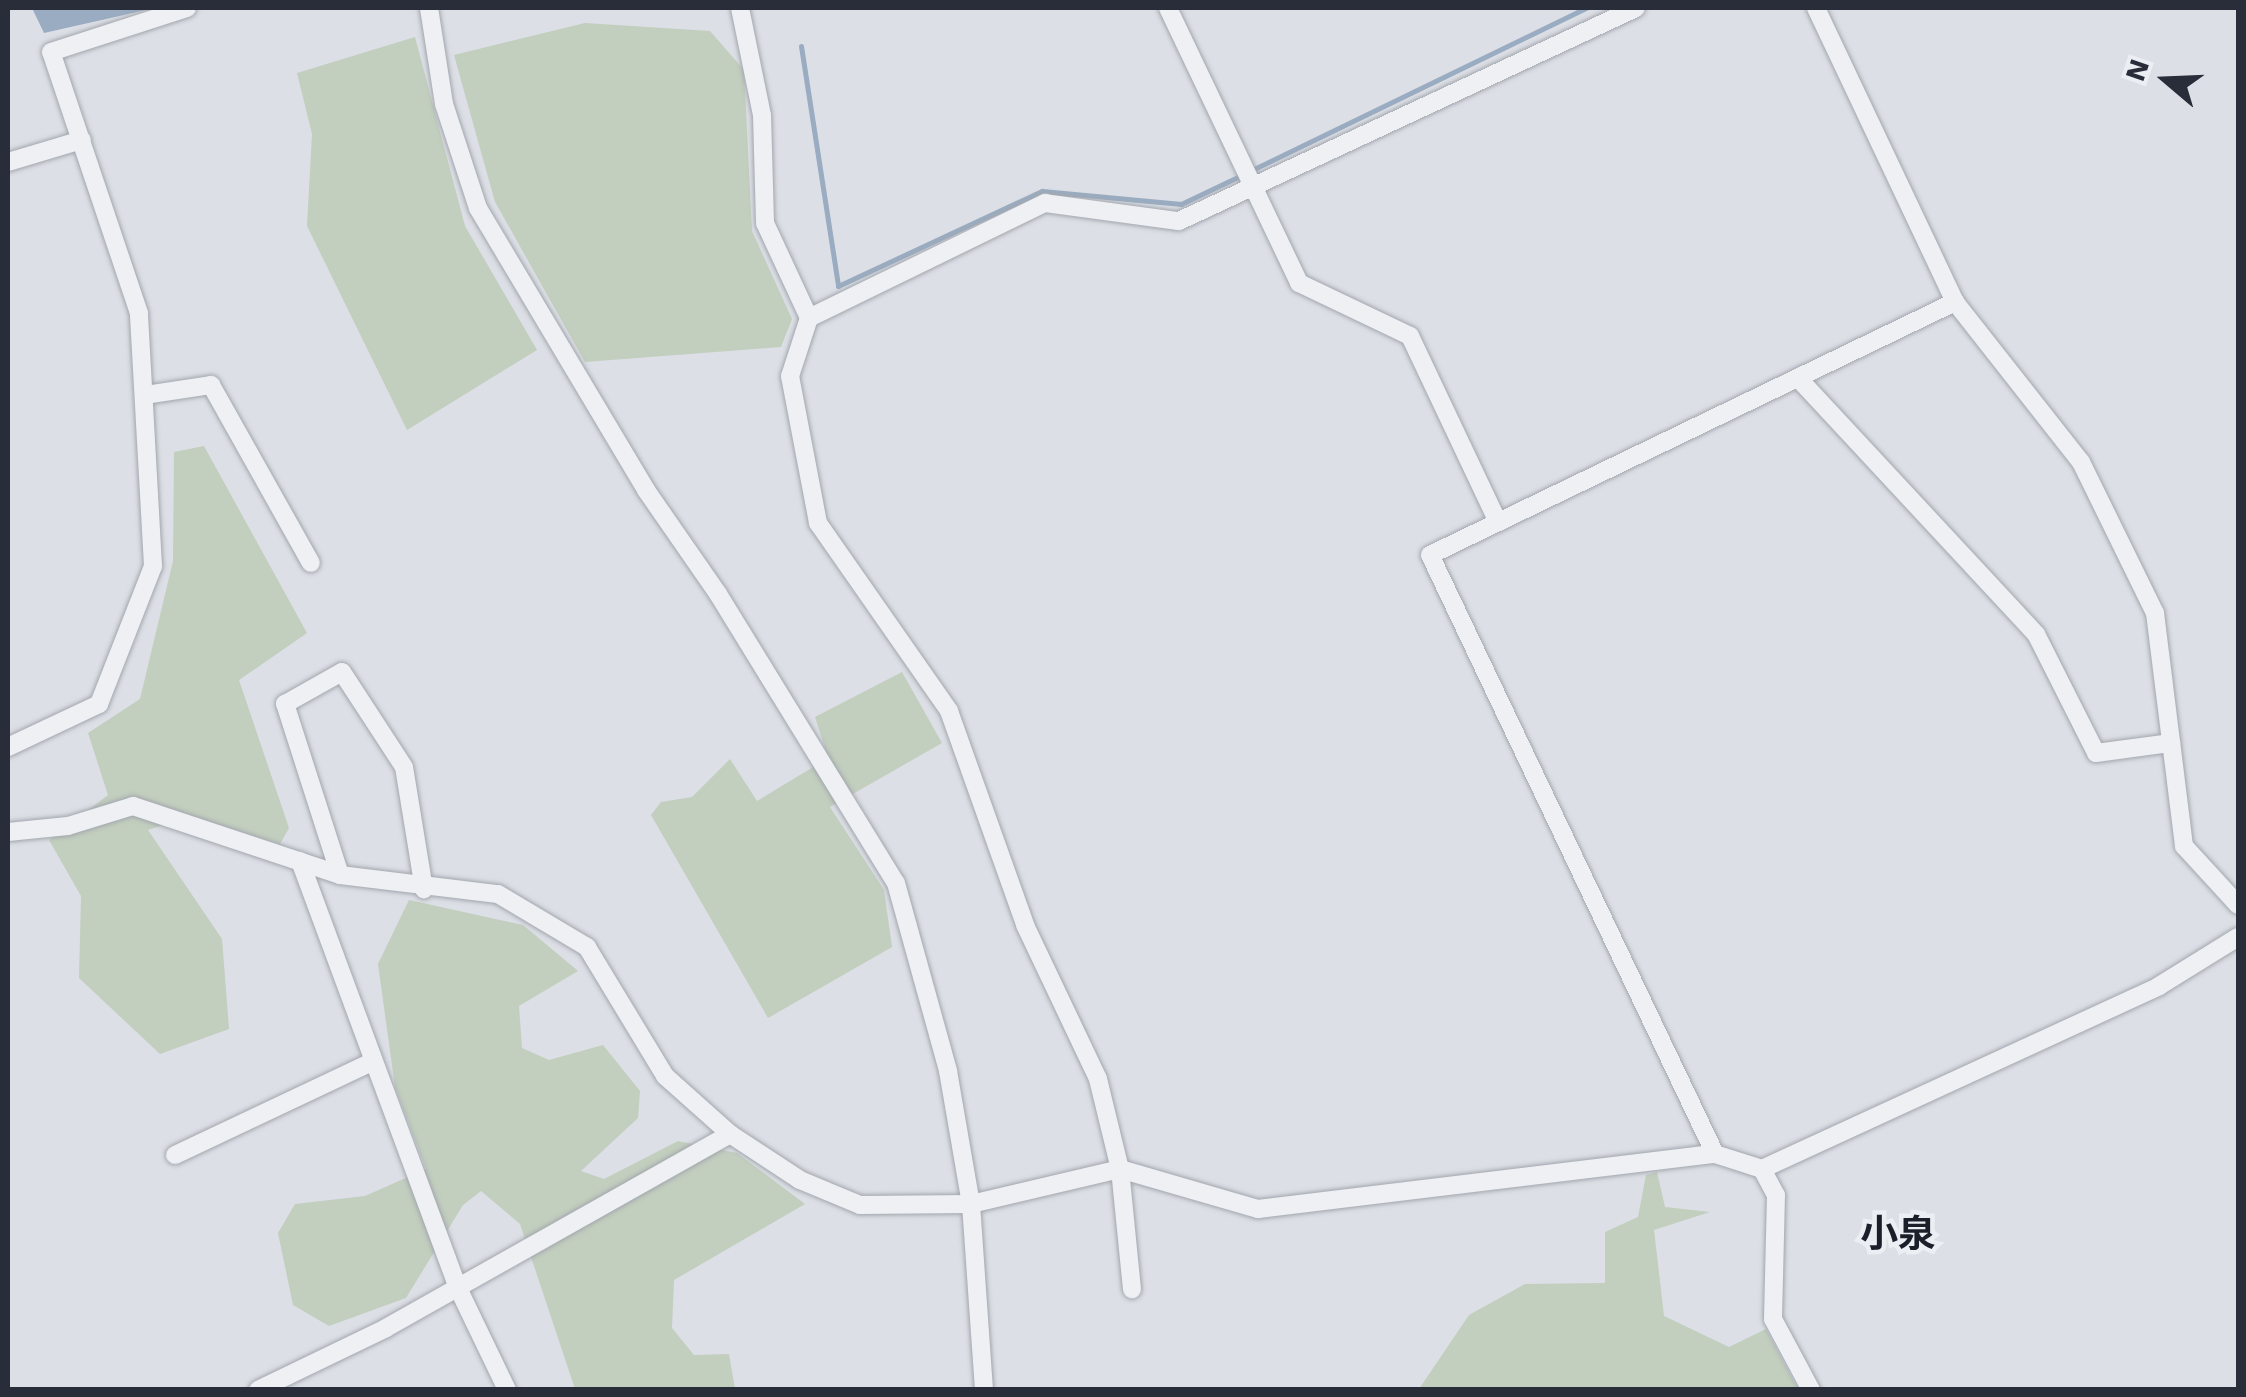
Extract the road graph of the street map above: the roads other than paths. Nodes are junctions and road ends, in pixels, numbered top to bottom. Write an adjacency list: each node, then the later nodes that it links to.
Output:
1 (187, 8): 7 (street)
2 (429, 8): 30 (street)
3 (740, 8): 11 (street)
4 (1168, 8): 9 (street)
5 (1636, 8): 9 (street)
6 (1816, 8): 10 (street)
7 (82, 140): 8 (street); 13 (street)
8 (8, 162)
9 (1256, 188): 11 (street); 14 (street)
10 (1955, 302): 12 (street); 16 (street)
11 (809, 318): 28 (street)
12 (1798, 378): 14 (street); 16 (street)
13 (146, 395): 15 (street); 17 (street)
14 (1498, 522): 26 (street)
15 (310, 562)
16 (2171, 742): 22 (street)
17 (8, 747)
18 (8, 832): 19 (street)
19 (300, 861): 20 (street); 24 (street)
20 (340, 875): 21 (street); 21 (street)
21 (424, 889): 25 (street)
22 (2238, 905)
23 (2238, 937): 29 (street)
24 (370, 1063): 27 (street); 31 (street)
25 (730, 1134): 30 (street); 31 (street)
26 (1715, 1154): 28 (street); 29 (street)
27 (175, 1155)
28 (1120, 1169): 30 (street); 32 (street)
29 (1762, 1170): 36 (street)
30 (971, 1204): 35 (street)
31 (458, 1288): 33 (street); 34 (street)
32 (1132, 1289)
33 (258, 1390)
34 (507, 1390)
35 (984, 1390)
36 (1811, 1390)

